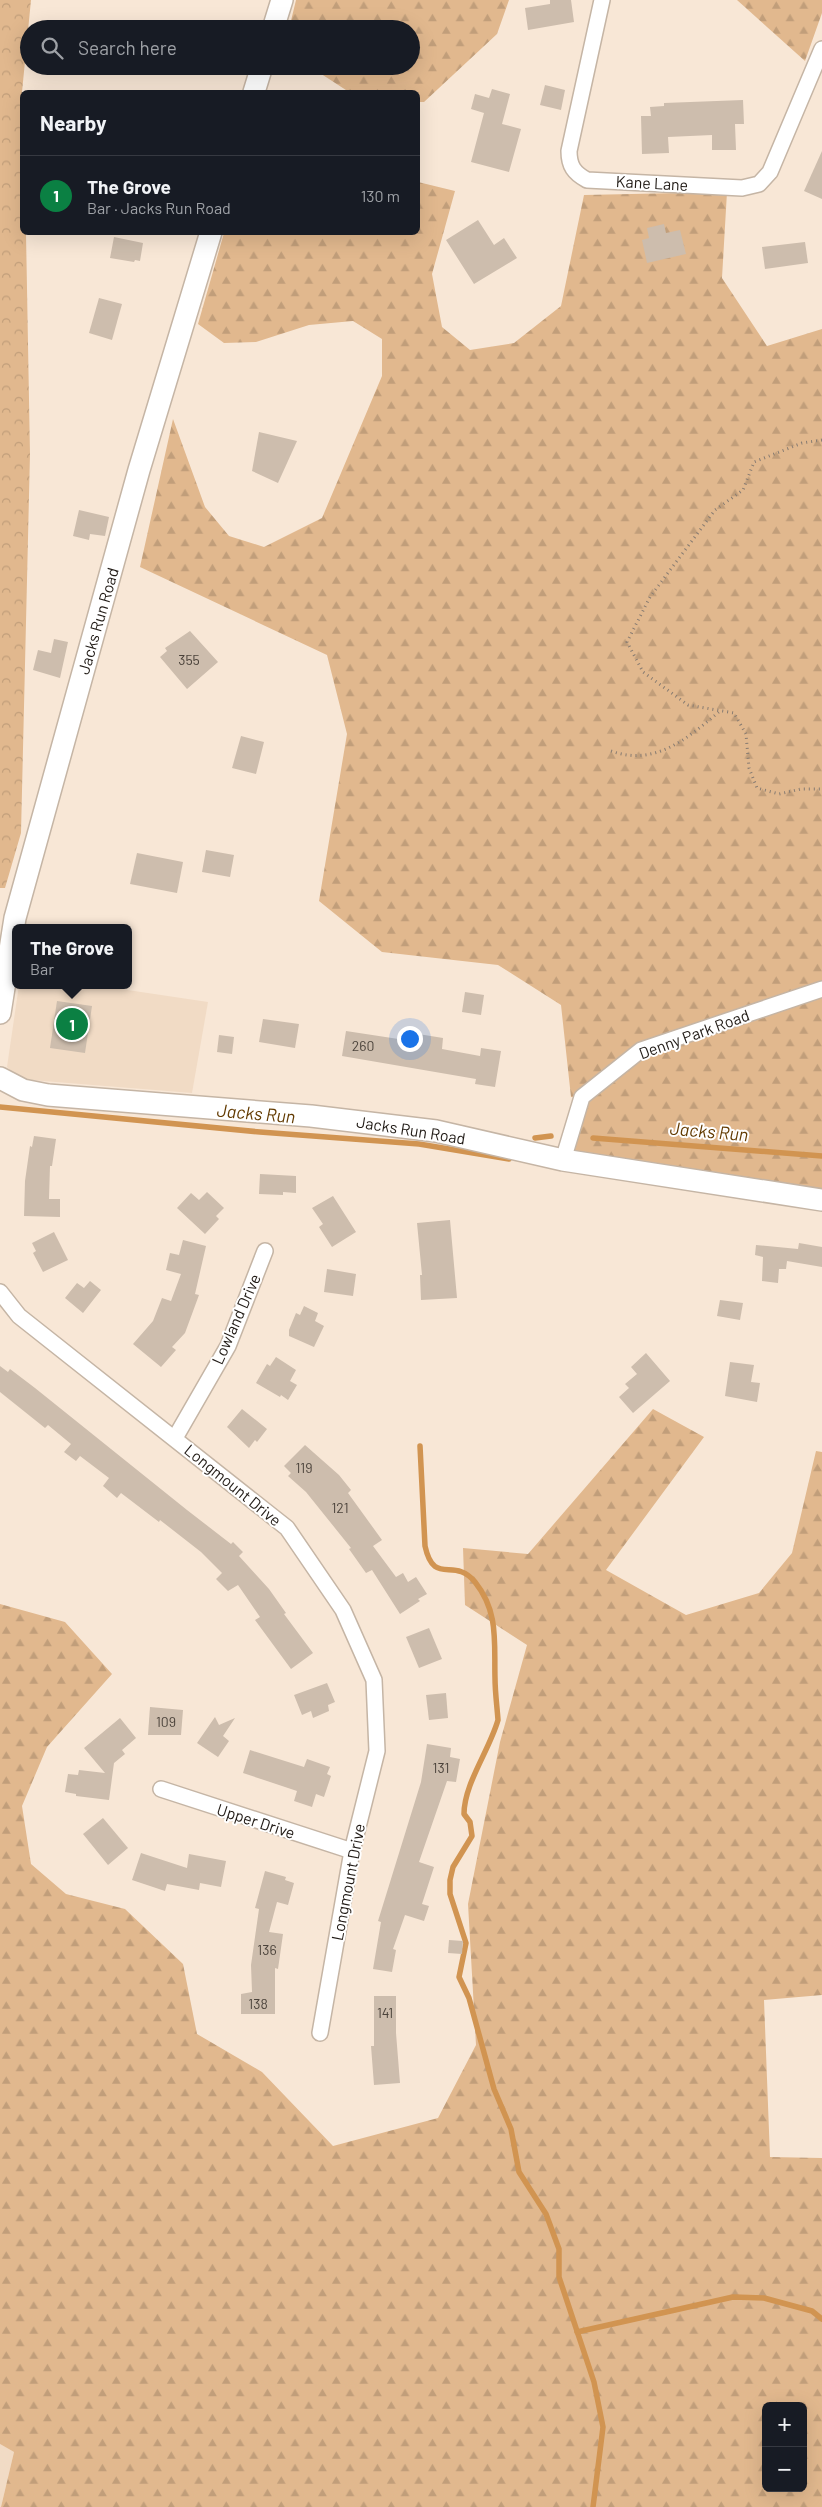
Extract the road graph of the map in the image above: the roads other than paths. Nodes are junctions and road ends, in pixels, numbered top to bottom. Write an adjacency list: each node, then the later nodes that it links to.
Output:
1 (282, 0): 3 (street)
2 (602, 0): 4 (street, Kane Lane)
3 (276, 20)
4 (822, 49)
5 (259, 75): 6 (street)
6 (255, 90)
7 (211, 235): 8 (street, Jacks Run Road)
8 (14, 924)
9 (12, 937): 11 (street, Jacks Run Road)
10 (822, 988): 13 (street, Denny Park Road)
11 (0, 1012)
12 (0, 1078): 13 (street, Jacks Run Road)
13 (564, 1160): 14 (street, Jacks Run Road)
14 (822, 1200)
15 (265, 1251): 17 (street, Lowland Drive)
16 (0, 1292): 17 (street, Longmount Drive)
17 (175, 1438): 19 (street, Longmount Drive)
18 (161, 1789): 19 (street, Upper Drive)
19 (352, 1851): 20 (street, Longmount Drive)
20 (320, 2033)

